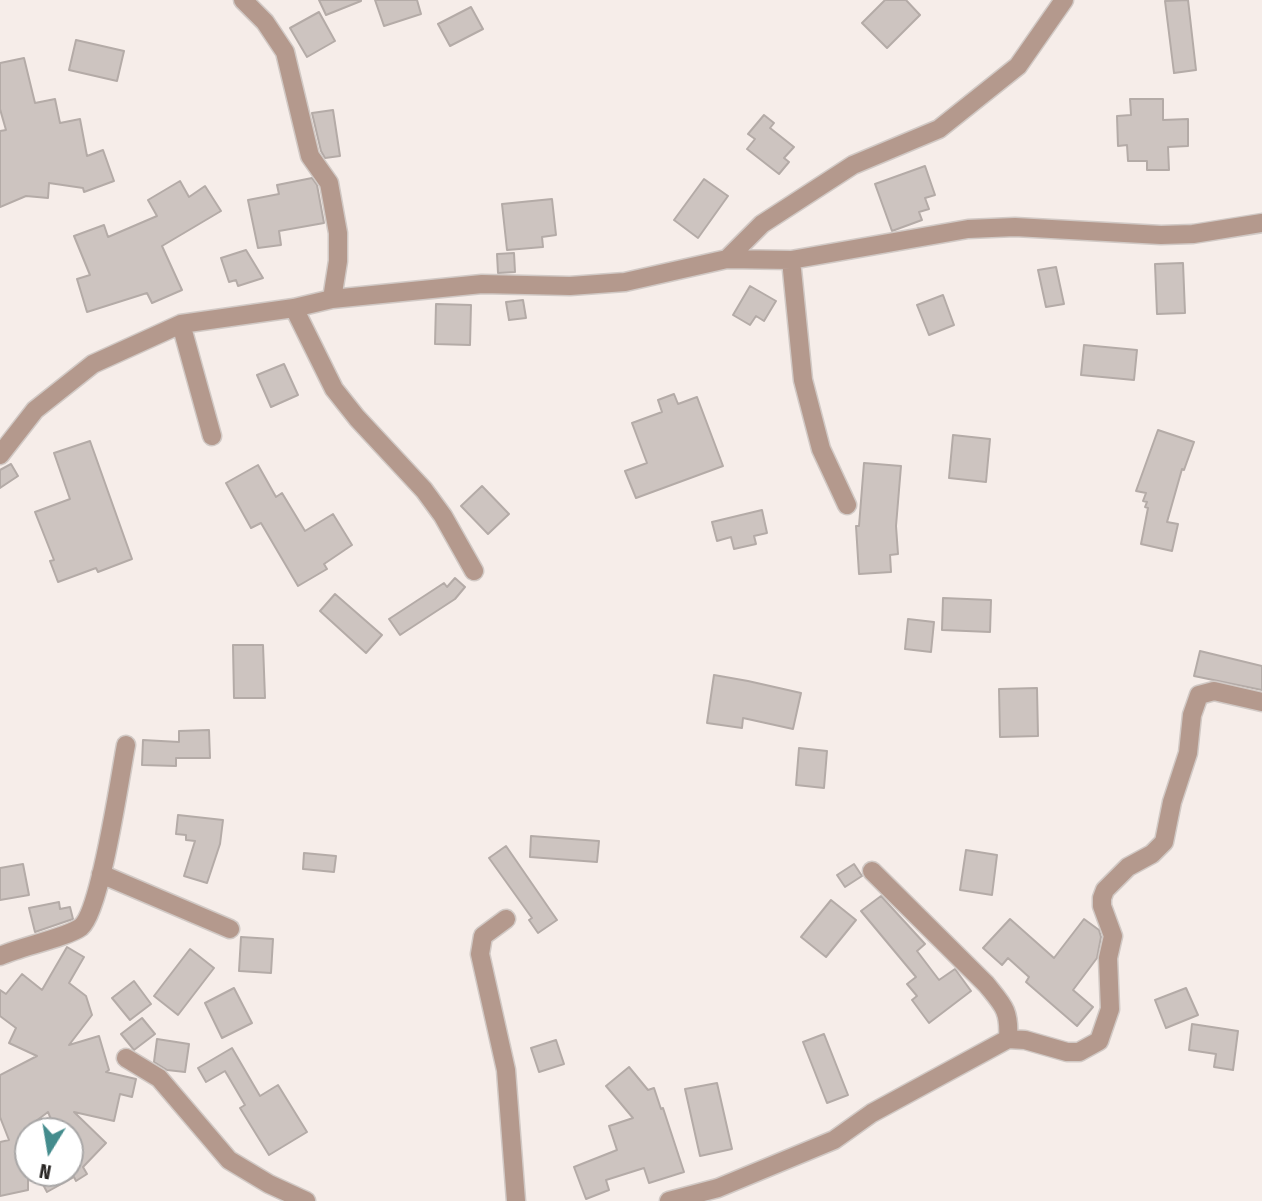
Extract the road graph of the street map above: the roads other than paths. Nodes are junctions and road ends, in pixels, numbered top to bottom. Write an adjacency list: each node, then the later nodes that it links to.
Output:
1 (243, 0): 6 (street)
2 (1064, 0): 4 (street)
3 (1262, 223): 5 (street)
4 (727, 259): 5 (street); 6 (street)
5 (791, 260): 11 (street)
6 (332, 299): 7 (street)
7 (294, 308): 8 (street); 12 (street)
8 (181, 324): 9 (street); 10 (street)
9 (212, 436)
10 (0, 455)
11 (847, 505)
12 (474, 571)
13 (1262, 702): 20 (street)
14 (126, 745): 16 (street)
15 (872, 871): 20 (street)
16 (101, 874): 18 (street); 19 (street)
17 (506, 919): 23 (street)
18 (230, 929)
19 (0, 956)
20 (1008, 1038): 24 (street)
21 (126, 1058): 22 (street)
22 (306, 1201)
23 (516, 1201)
24 (669, 1201)

